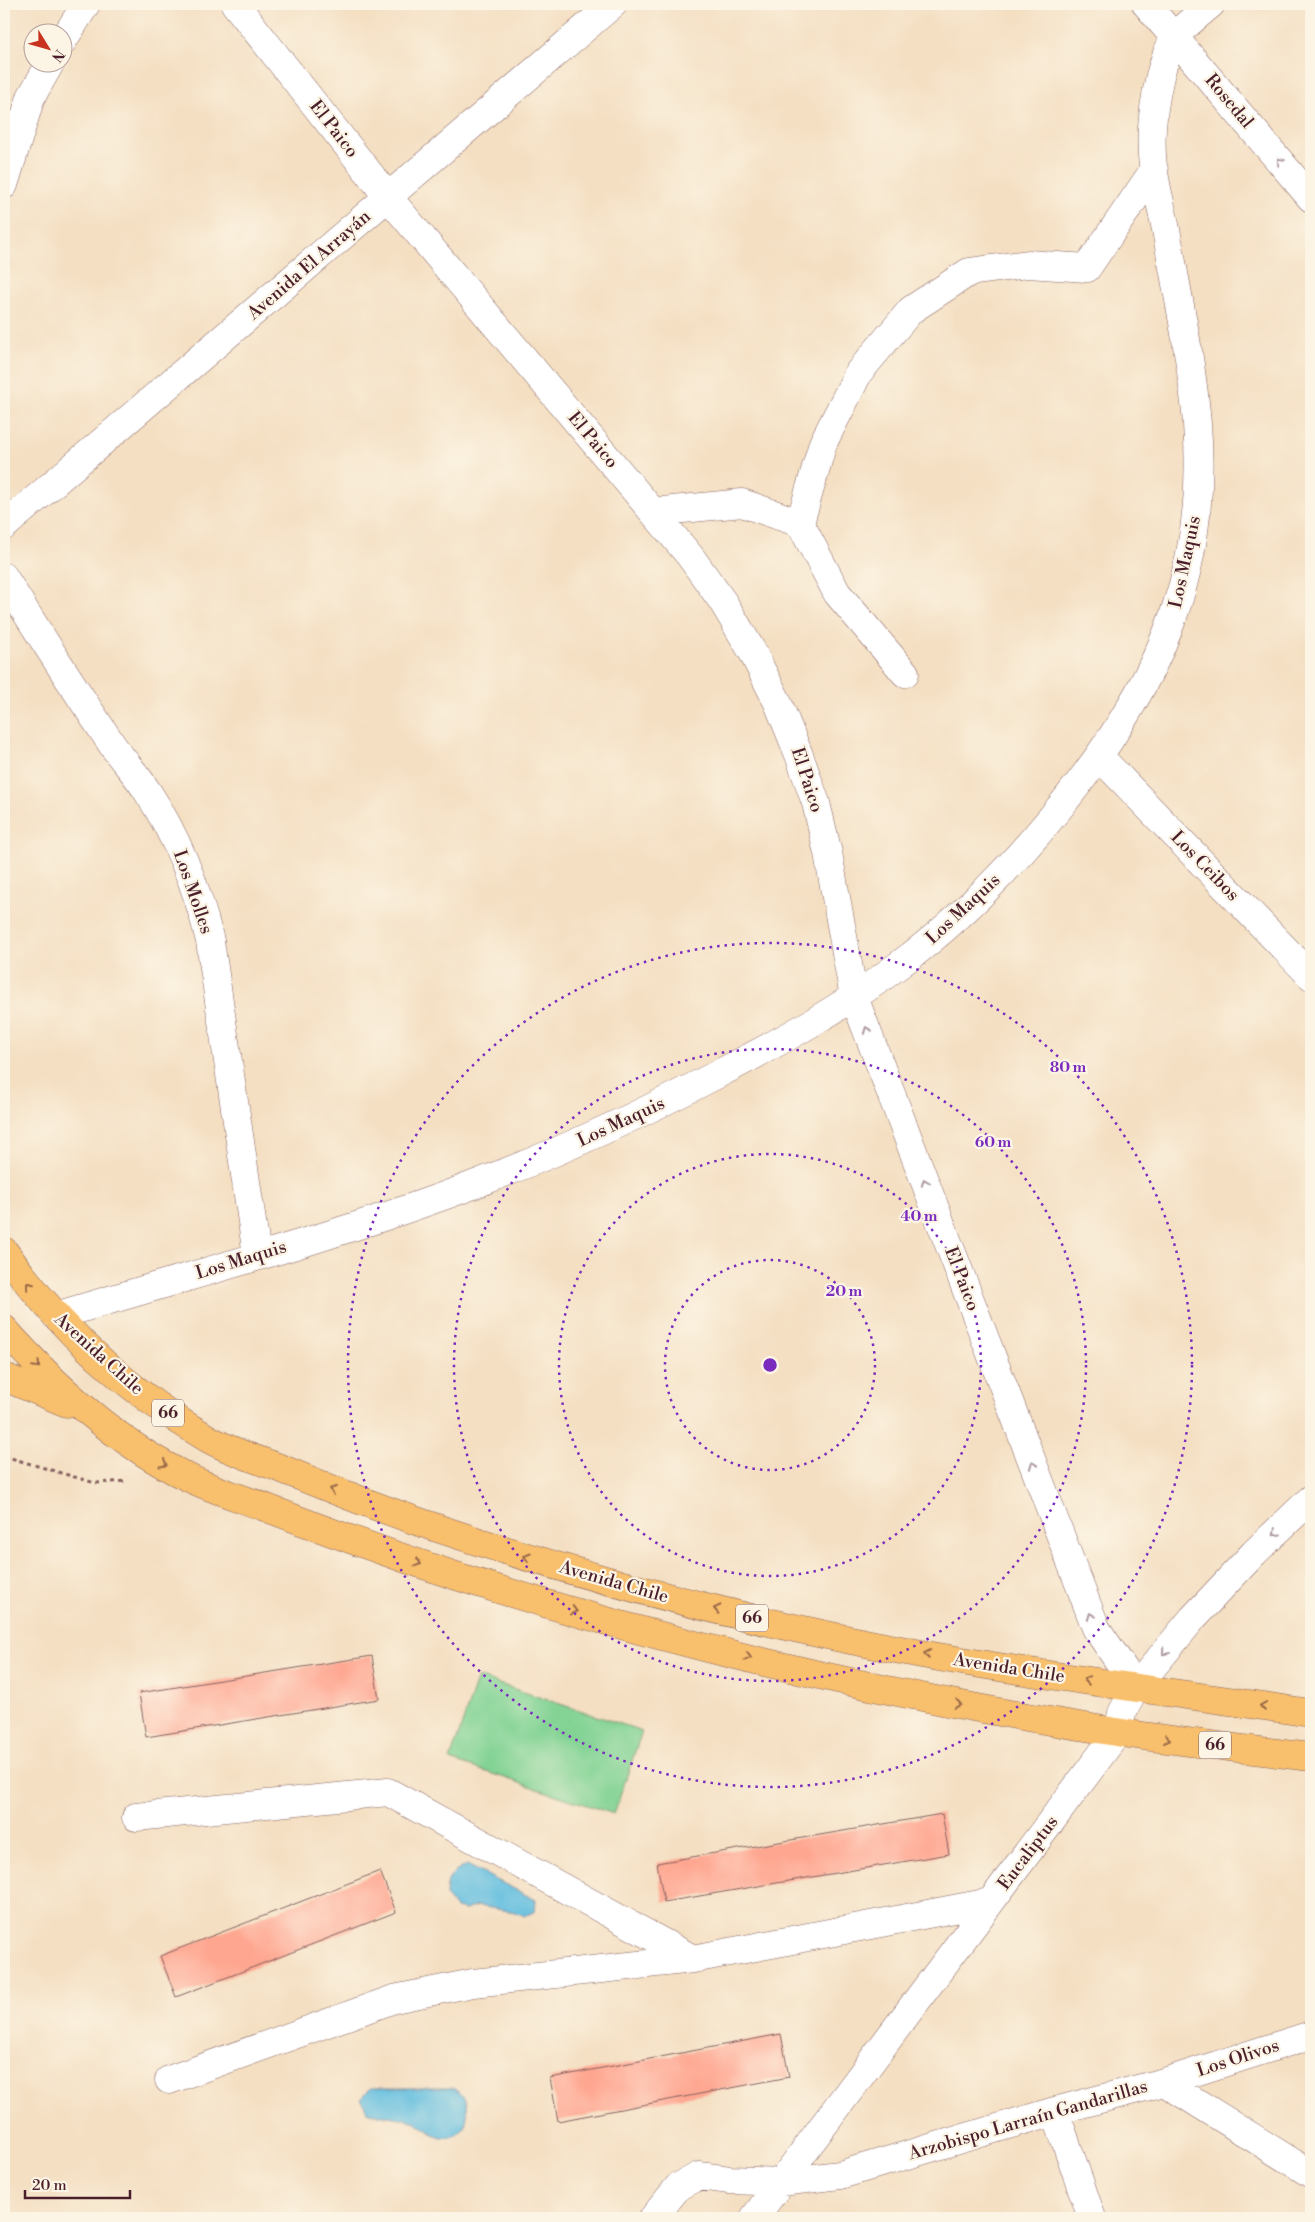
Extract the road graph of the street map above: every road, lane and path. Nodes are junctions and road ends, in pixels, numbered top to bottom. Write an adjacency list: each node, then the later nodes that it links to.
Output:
1 (86, 4): 6 (street)
2 (235, 4): 11 (street, El Paico)
3 (614, 4): 11 (street, Avenida El Arrayán)
4 (1146, 4): 7 (street, Rosedal)
5 (1211, 4): 7 (street, Los Maquis)
6 (72, 26)
7 (1175, 38): 9 (street, Los Maquis); 12 (street, Rosedal, one-way to 7)
8 (45, 72): 10 (street)
9 (1154, 170): 14 (street); 18 (street, Los Maquis)
10 (4, 185)
11 (388, 197): 13 (street, El Paico); 15 (street, Avenida El Arrayán)
12 (1311, 198)
13 (653, 512): 14 (street); 20 (street, El Paico)
14 (800, 523): 17 (street)
15 (4, 526)
16 (4, 577): 22 (street, Los Molles)
17 (905, 673)
18 (1099, 756): 19 (street, Los Ceibos); 20 (street, Los Maquis)
19 (1311, 976)
20 (854, 997): 22 (street, Los Maquis); 30 (street, El Paico, one-way to 20)
21 (4, 1251): 23 (highway, Avenida Chile / 66, one-way to 21)
22 (257, 1255): 23 (street, Los Maquis)
23 (56, 1316): 30 (highway, Avenida Chile / 66, one-way to 23)
24 (4, 1329): 26 (highway, 66, one-way to 26)
25 (4, 1377): 26 (highway)
26 (86, 1410): 32 (highway, 66, one-way to 32)
27 (4, 1456): 28 (path)
28 (133, 1481)
29 (1311, 1500): 30 (street, Eucaliptus, one-way to 30)
30 (1136, 1687): 31 (highway, Avenida Chile / 66, one-way to 30); 32 (street, Eucaliptus)
31 (1311, 1713)
32 (1118, 1732): 33 (highway, 66, one-way to 33); 35 (street, Eucaliptus)
33 (1311, 1757)
34 (136, 1817): 36 (street)
35 (990, 1902): 36 (street); 42 (street, Eucaliptus)
36 (693, 1959): 38 (street)
37 (1311, 2035): 39 (street, Los Olivos)
38 (169, 2080)
39 (1164, 2082): 40 (street, Arzobispo Larraín Gandarillas); 41 (street, Arzobispo Larraín Gandarillas)
40 (1055, 2111): 42 (street, Arzobispo Larraín Gandarillas); 45 (street)
41 (1311, 2174)
42 (781, 2182): 43 (street, Arzobispo Larraín Gandarillas); 44 (street, Eucaliptus)
43 (653, 2218)
44 (754, 2218)
45 (1092, 2218)

